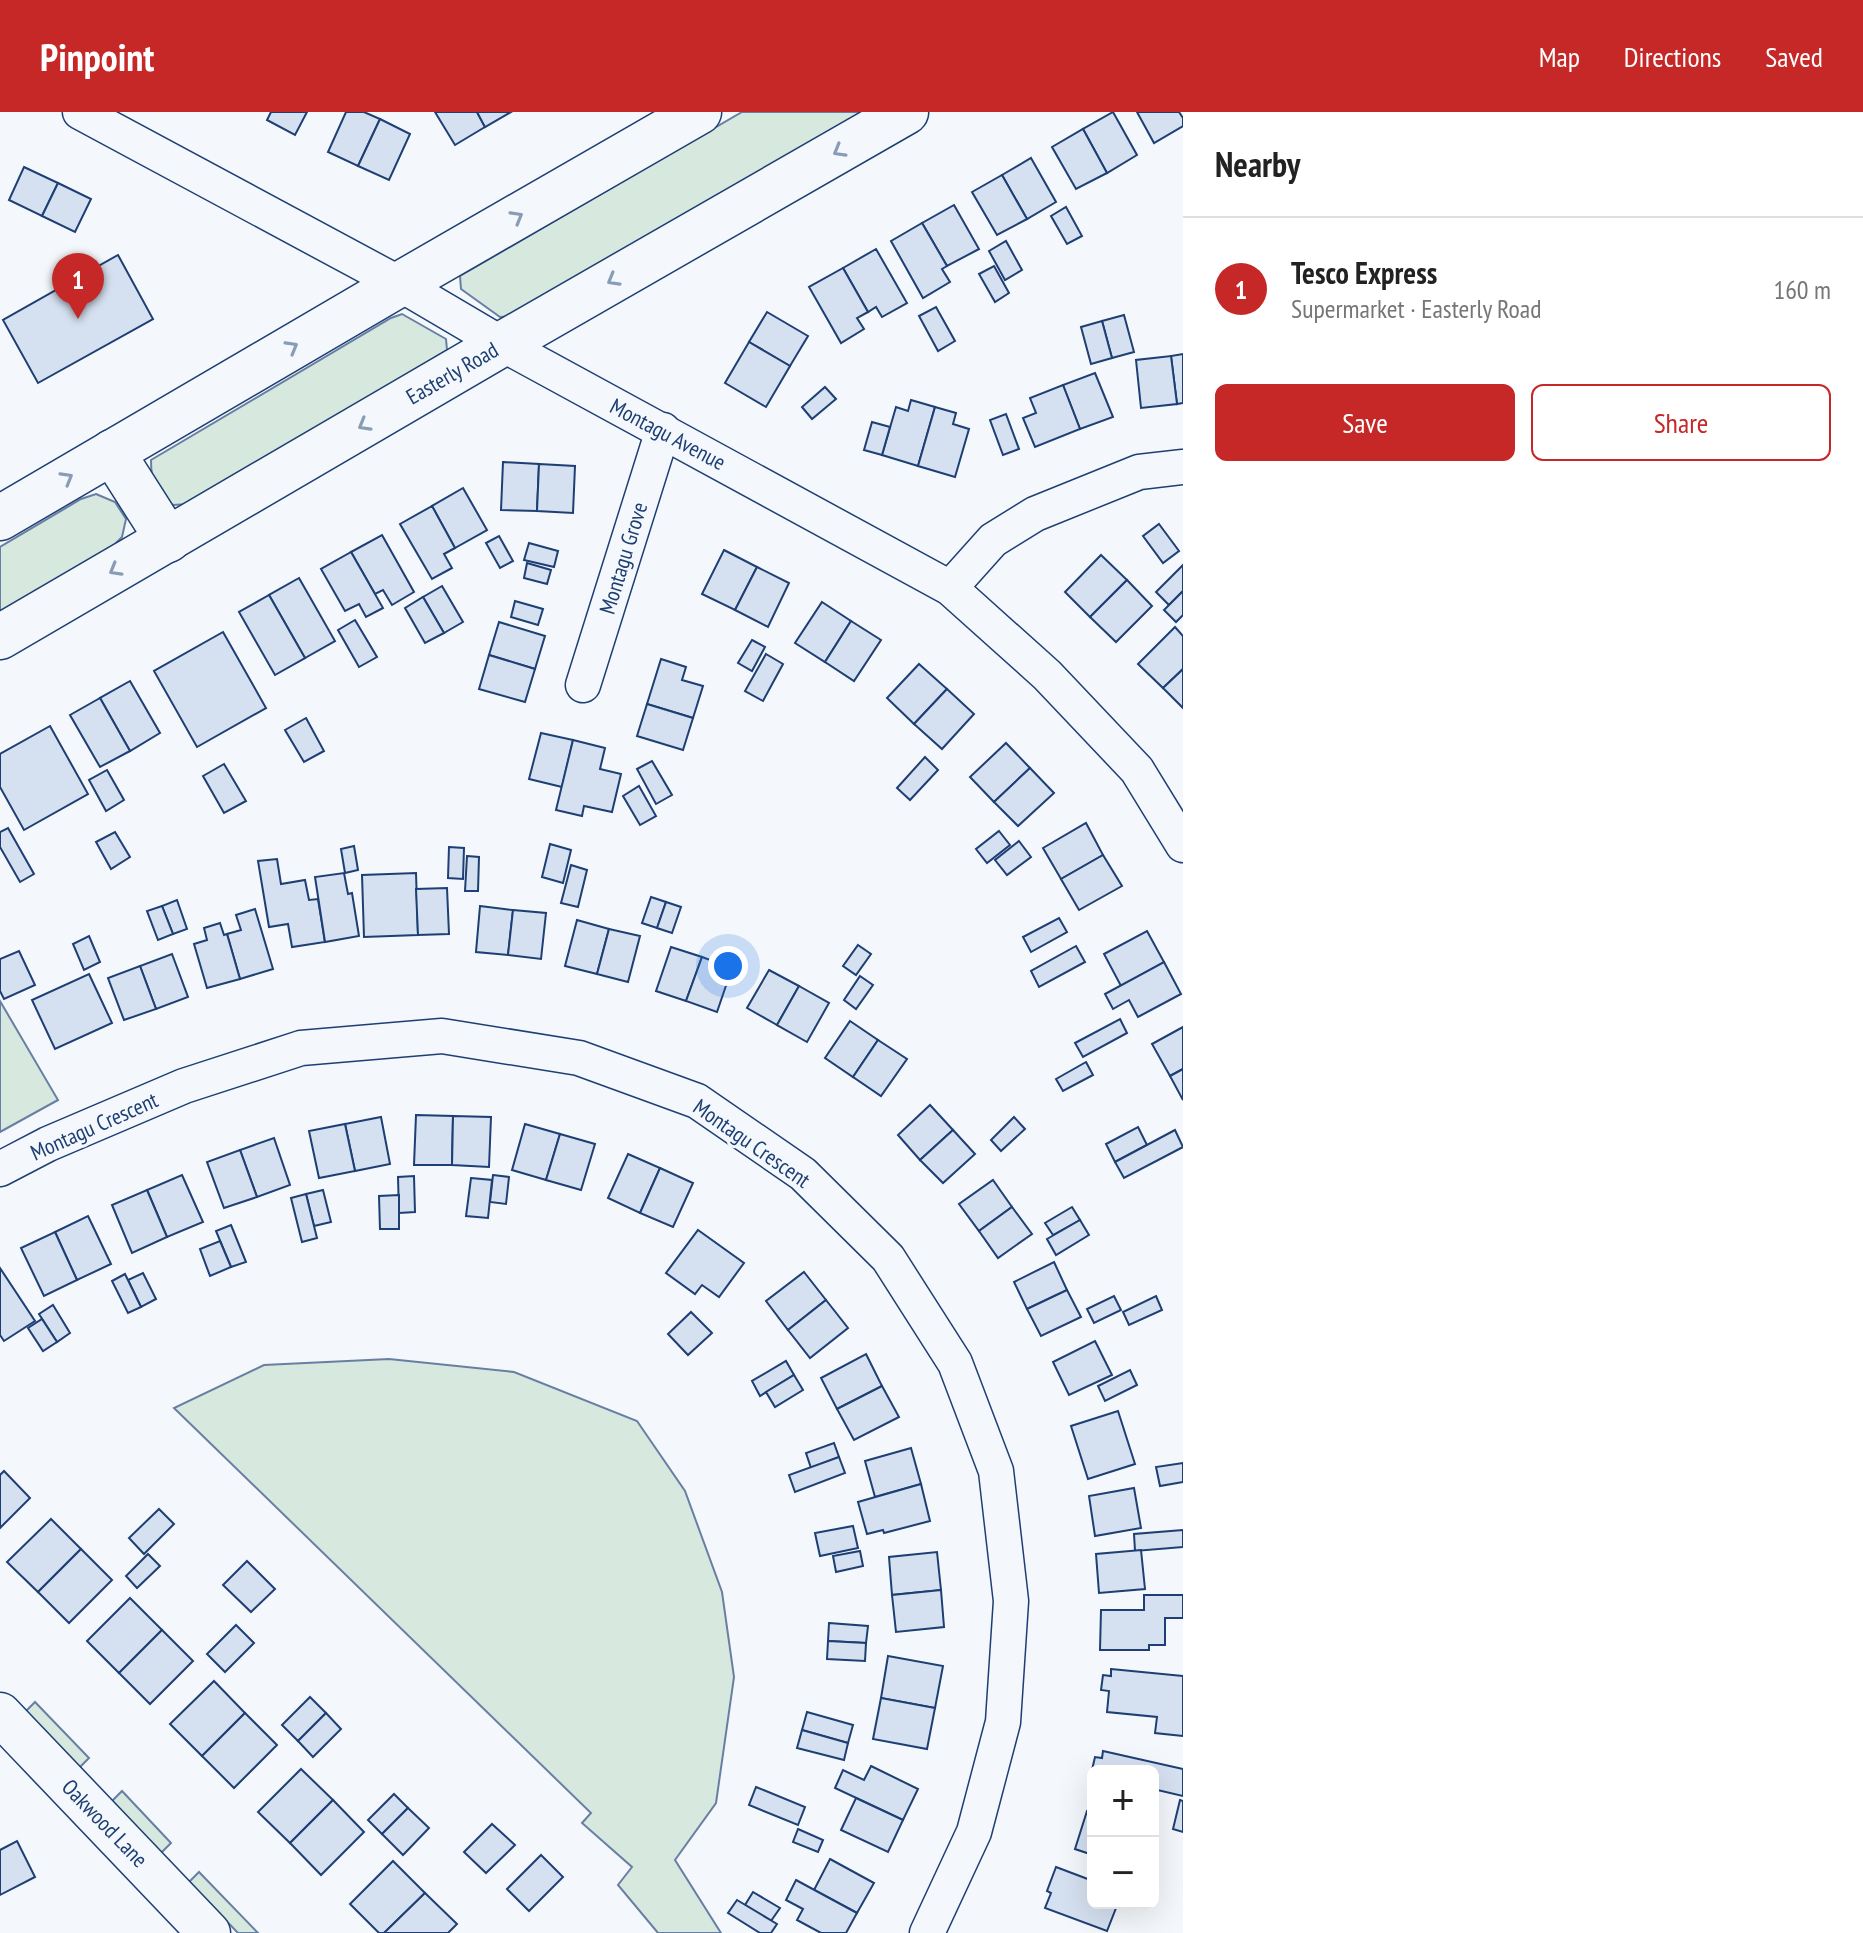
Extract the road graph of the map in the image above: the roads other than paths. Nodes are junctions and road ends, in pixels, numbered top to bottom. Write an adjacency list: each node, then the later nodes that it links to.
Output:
1 (80, 112): 4 (street, Montagu Avenue)
2 (699, 112): 4 (main road, one-way to 2)
3 (906, 112): 5 (main road, Easterly Road, one-way to 5)
4 (400, 284): 5 (street, Montagu Avenue); 7 (main road, one-way to 4)
5 (502, 344): 6 (street, Montagu Avenue); 10 (main road, Easterly Road, one-way to 10)
6 (663, 430): 11 (street, Montagu Avenue); 13 (street, Montagu Grove)
7 (112, 452): 9 (main road, one-way to 7); 10 (main road)
8 (1183, 467): 11 (street)
9 (0, 518)
10 (168, 540): 12 (main road, Easterly Road, one-way to 12)
11 (950, 588): 14 (street, Montagu Avenue)
12 (0, 637)
13 (583, 685)
14 (1183, 845)
15 (0, 1169): 18 (street, Montagu Crescent)
16 (0, 1714): 17 (street, Oakwood Lane)
17 (209, 1933)
18 (927, 1933)

